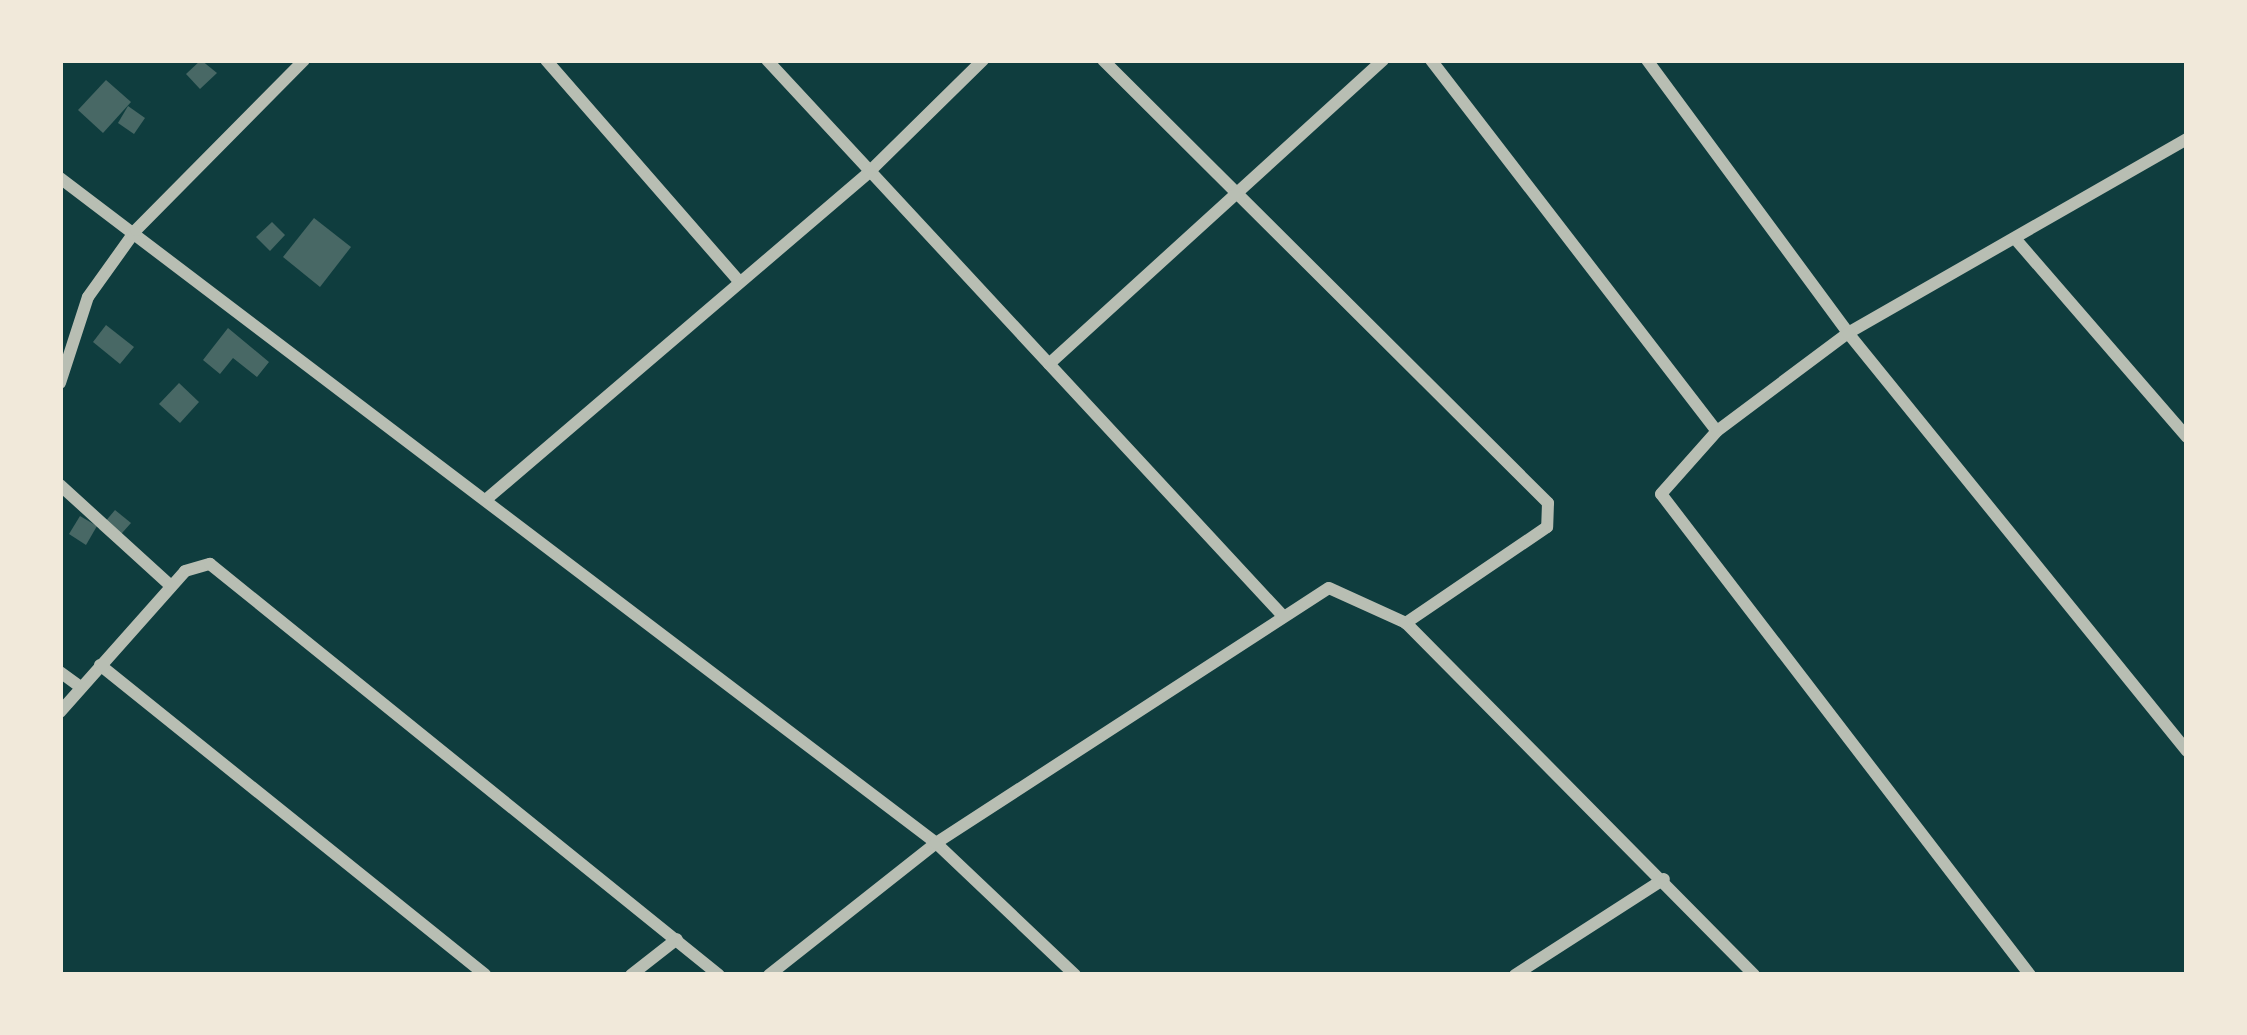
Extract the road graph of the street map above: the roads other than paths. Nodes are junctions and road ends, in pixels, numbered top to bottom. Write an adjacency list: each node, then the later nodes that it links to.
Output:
1 (304, 60): 13 (street)
2 (546, 60): 15 (street)
3 (766, 60): 10 (street)
4 (983, 60): 10 (street)
5 (1103, 60): 12 (street)
6 (1383, 60): 12 (street)
7 (1431, 60): 19 (street)
8 (1647, 60): 16 (street)
9 (2187, 139): 14 (street)
10 (868, 173): 15 (street); 17 (street)
11 (60, 178): 13 (street)
12 (1233, 189): 17 (street); 25 (street)
13 (136, 230): 18 (street); 22 (street)
14 (2018, 242): 16 (street); 20 (street)
15 (737, 279): 22 (street)
16 (1848, 333): 19 (street); 30 (street)
17 (1049, 364): 24 (street)
18 (60, 383)
19 (1717, 430): 41 (street)
20 (2187, 436)
21 (60, 484): 23 (street)
22 (489, 497): 31 (street)
23 (171, 586): 26 (street); 33 (street)
24 (1281, 614): 25 (street); 31 (street)
25 (1406, 623): 32 (street)
26 (100, 664): 28 (street); 34 (street)
27 (60, 672): 28 (street)
28 (81, 687): 29 (street)
29 (60, 712)
30 (2187, 751)
31 (936, 843): 37 (street); 38 (street)
32 (1664, 879): 39 (street); 40 (street)
33 (677, 938): 35 (street); 36 (street)
34 (485, 975)
35 (631, 975)
36 (718, 975)
37 (769, 975)
38 (1075, 975)
39 (1515, 975)
40 (1754, 975)
41 (2030, 975)

